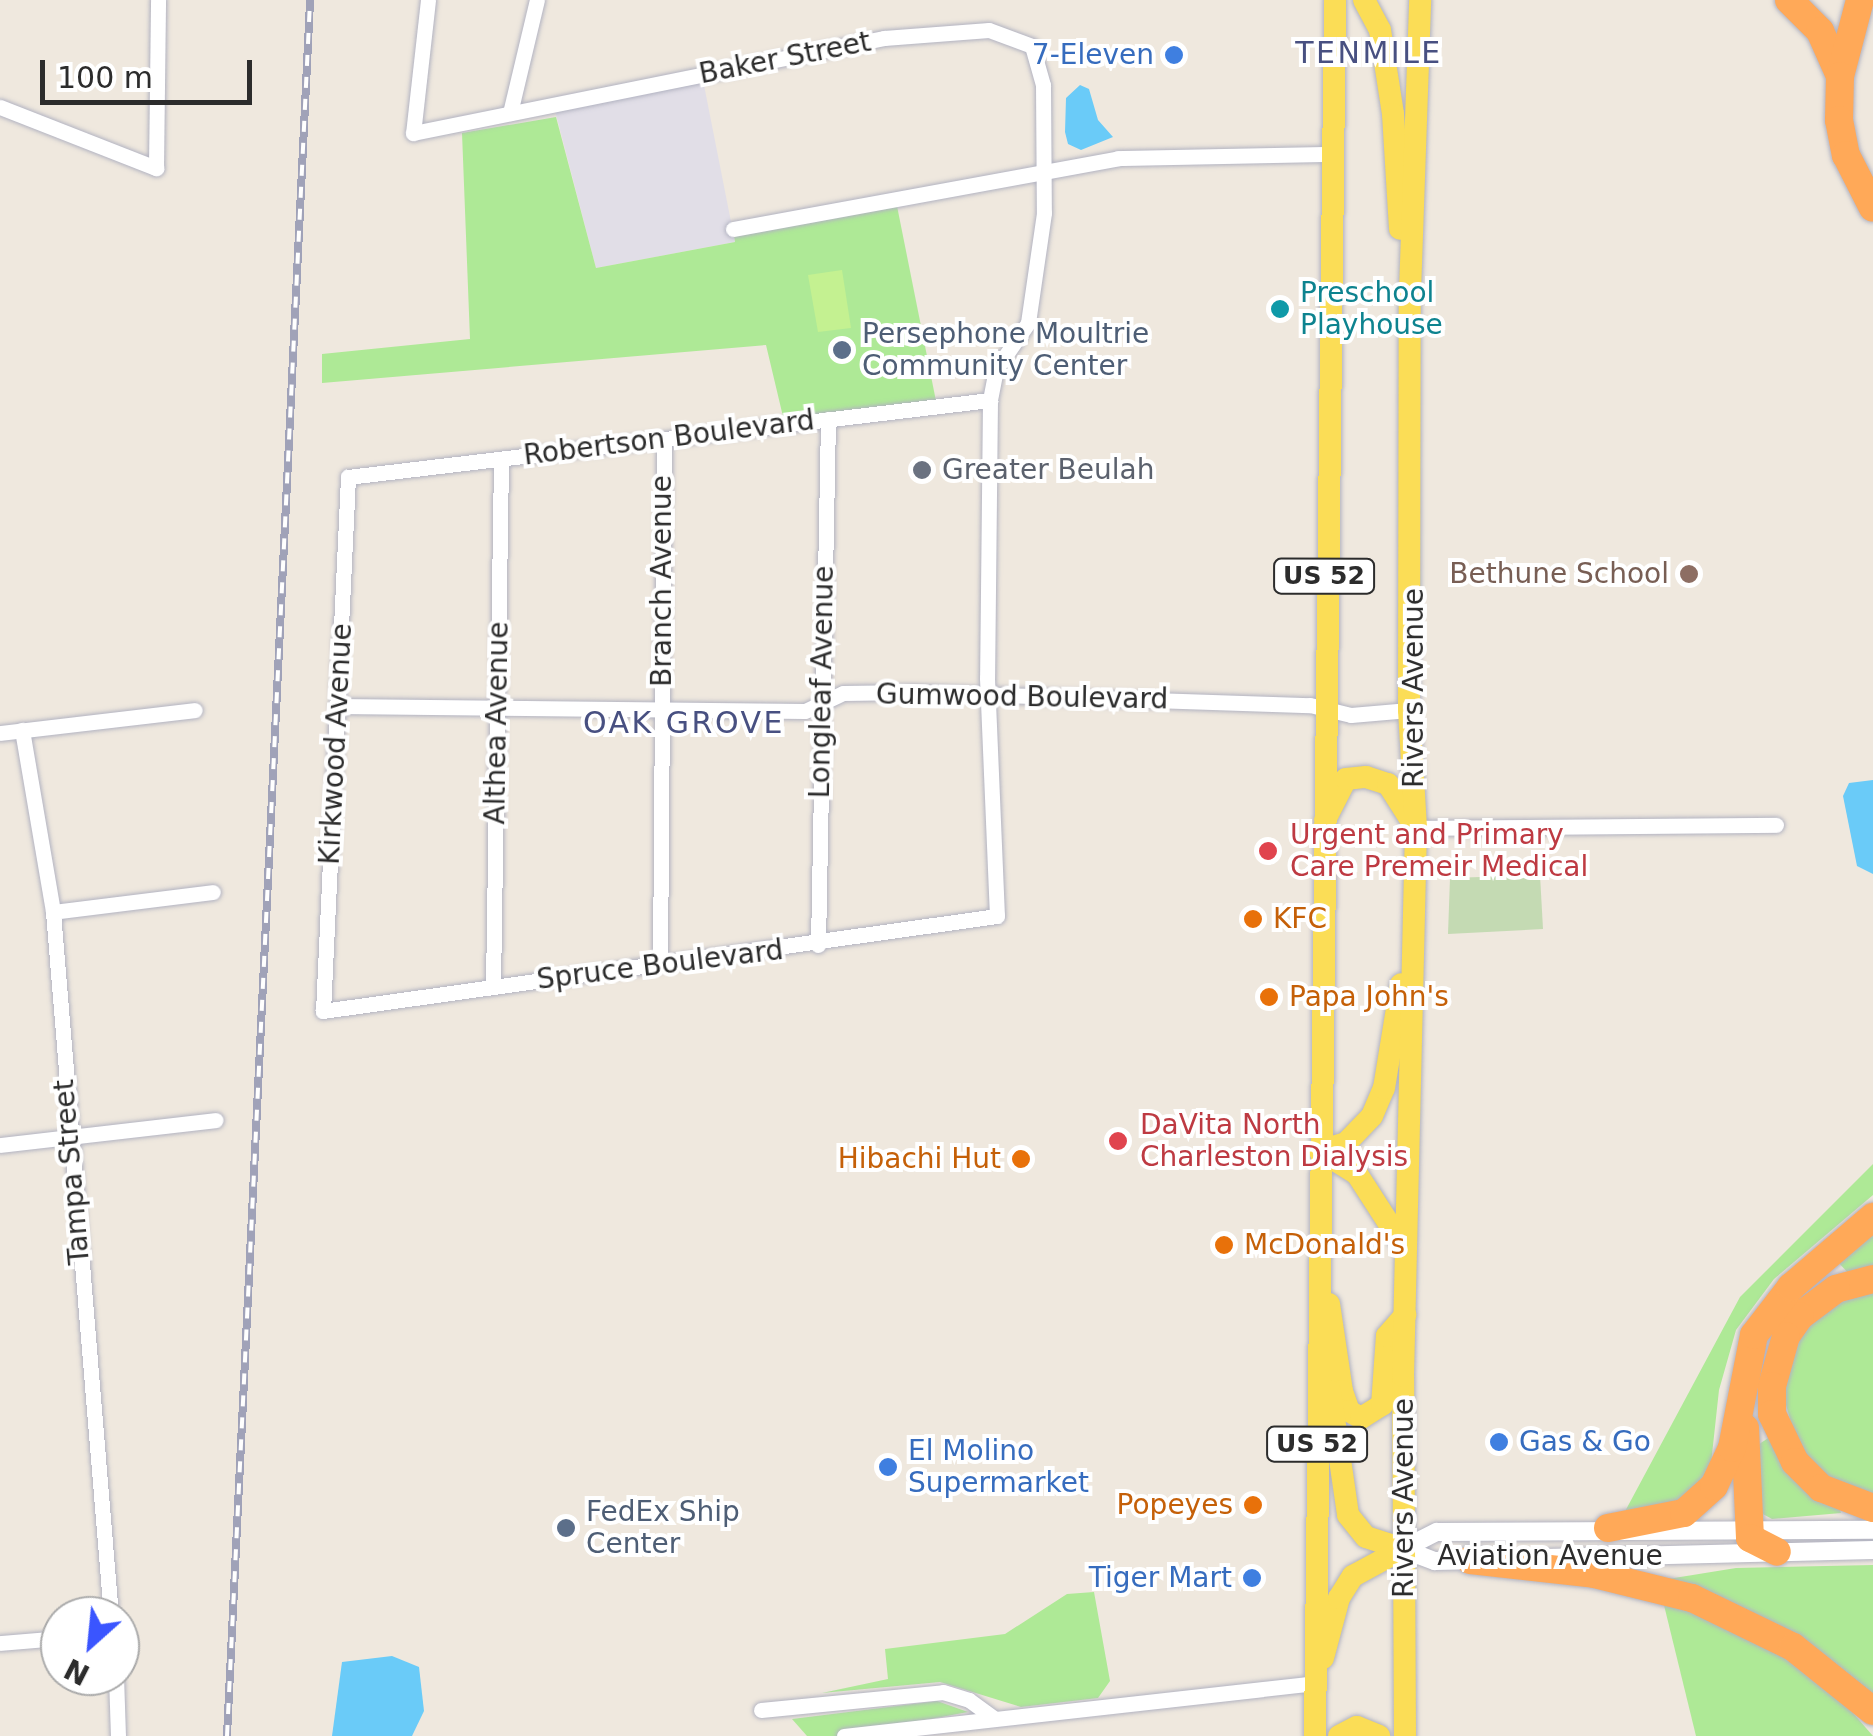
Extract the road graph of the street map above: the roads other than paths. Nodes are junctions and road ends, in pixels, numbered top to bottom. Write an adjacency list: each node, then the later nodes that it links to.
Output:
1 (158, 0): 10 (street)
2 (428, 0): 11 (street, Baker Street)
3 (537, 0): 11 (street)
4 (1335, 0): 12 (main road, US 52)
5 (1364, 0): 16 (main road)
6 (1420, 0): 16 (main road, Rivers Avenue / US 52)
7 (1790, 0): 9 (highway)
8 (1860, 0): 9 (highway)
9 (1840, 76): 14 (highway)
10 (0, 107)
11 (510, 113): 13 (street, Baker Street)
12 (1329, 154): 13 (street); 25 (main road, US 52)
13 (1047, 170): 15 (street); 17 (street, Baker Street)
14 (1873, 208)
15 (733, 228)
16 (1410, 292): 29 (main road, Rivers Avenue / US 52)
17 (990, 400): 18 (street, Robertson Boulevard); 22 (street, Baker Street)
18 (828, 419): 19 (street, Robertson Boulevard); 23 (street, Longleaf Avenue)
19 (664, 439): 20 (street, Robertson Boulevard); 28 (street, Branch Avenue)
20 (501, 459): 21 (street, Robertson Boulevard); 27 (street, Althea Avenue)
21 (348, 477): 24 (street, Kirkwood Avenue)
22 (992, 694): 23 (street, Gumwood Boulevard); 25 (street, Gumwood Boulevard); 37 (street, Baker Street)
23 (821, 704): 28 (street, Gumwood Boulevard); 39 (street, Longleaf Avenue)
24 (338, 706): 27 (street, Gumwood Boulevard); 42 (street, Kirkwood Avenue)
25 (1323, 708): 29 (street, Gumwood Boulevard); 33 (main road, US 52)
26 (195, 710): 30 (street)
27 (497, 710): 28 (street, Gumwood Boulevard); 41 (street, Althea Avenue)
28 (661, 710): 40 (street, Branch Avenue)
29 (1409, 710): 34 (main road, Rivers Avenue / US 52)
30 (22, 730): 31 (street); 36 (street, Tampa Street)
31 (0, 733)
32 (1776, 824): 34 (street)
33 (1322, 825): 34 (main road); 46 (main road, US 52)
34 (1416, 828): 38 (main road, Rivers Avenue / US 52)
35 (214, 892): 36 (street)
36 (54, 912): 44 (street, Tampa Street)
37 (997, 916): 39 (street, Spruce Boulevard)
38 (1414, 928): 46 (main road); 49 (main road, Rivers Avenue / US 52)
39 (818, 945): 40 (street, Spruce Boulevard)
40 (660, 963): 41 (street, Spruce Boulevard)
41 (492, 986): 42 (street, Spruce Boulevard)
42 (323, 1010)
43 (216, 1120): 44 (street)
44 (67, 1135): 45 (street); 62 (street, Tampa Street)
45 (0, 1144)
46 (1320, 1151): 48 (main road, US 52); 49 (main road)
47 (1873, 1217): 53 (highway)
48 (1319, 1232): 51 (main road, US 52); 52 (main road)
49 (1406, 1250): 52 (main road, Rivers Avenue / US 52)
50 (1873, 1279): 54 (highway)
51 (1318, 1308): 58 (main road); 65 (main road, US 52)
52 (1405, 1316): 58 (main road, Rivers Avenue / US 52)
53 (1742, 1382): 55 (highway); 57 (highway)
54 (1873, 1508)
55 (1608, 1528): 57 (street, Aviation Avenue); 58 (street, Aviation Avenue)
56 (1873, 1530): 57 (street, Aviation Avenue)
57 (1748, 1532): 60 (highway)
58 (1403, 1549): 61 (street, Aviation Avenue); 65 (main road); 75 (main road, Rivers Avenue / US 52)
59 (1873, 1550): 60 (street, Aviation Avenue)
60 (1777, 1552): 61 (street, Aviation Avenue)
61 (1470, 1560): 68 (highway)
62 (109, 1596)
63 (40, 1640): 64 (street)
64 (0, 1644)
65 (1315, 1683): 69 (street); 72 (main road, US 52)
66 (117, 1696): 70 (street)
67 (762, 1710): 69 (street)
68 (1873, 1711)
69 (994, 1718): 71 (street)
70 (118, 1736)
71 (844, 1736)
72 (1315, 1736)
73 (1339, 1736): 74 (main road)
74 (1379, 1736)
75 (1405, 1736)

